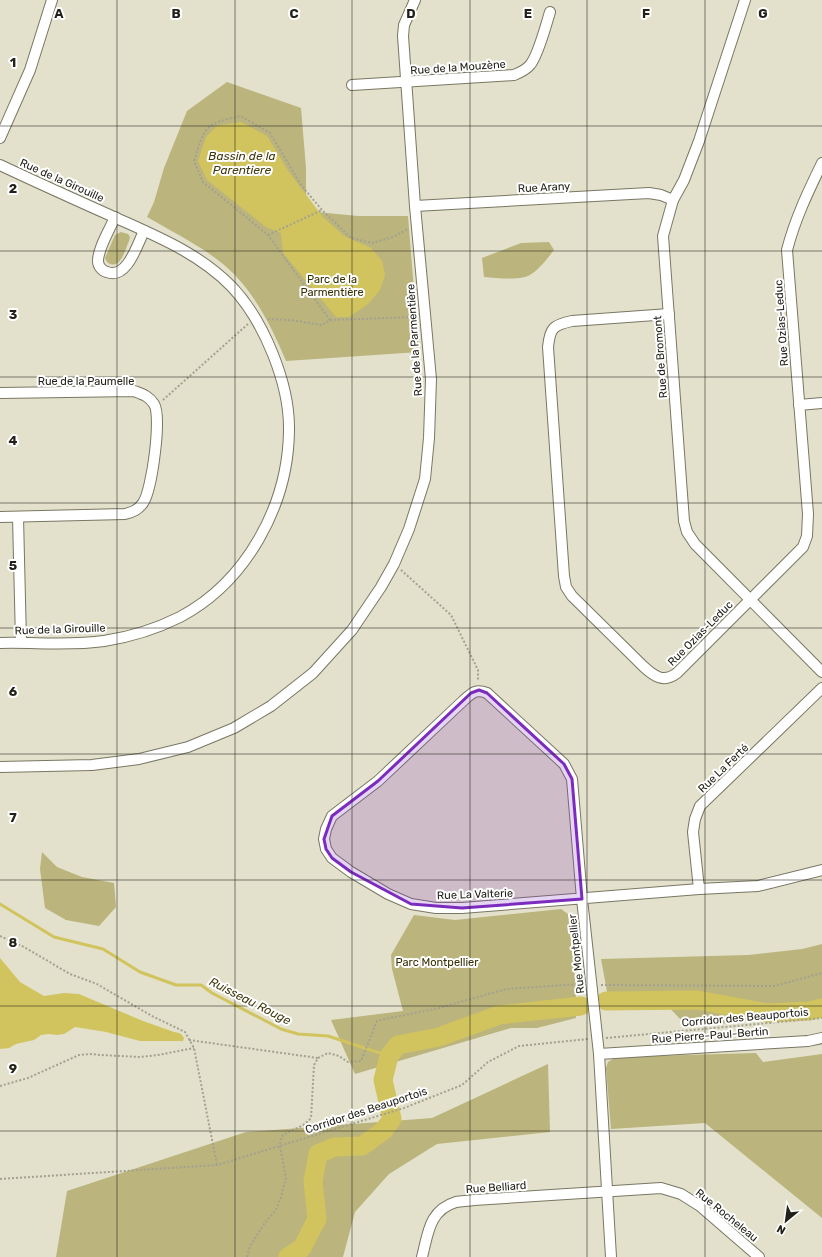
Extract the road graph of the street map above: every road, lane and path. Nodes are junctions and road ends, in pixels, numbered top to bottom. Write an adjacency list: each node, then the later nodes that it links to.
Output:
1 (52, 0): 7 (street)
2 (415, 0): 5 (street, Rue de la Parmentière)
3 (745, 0): 10 (street, Rue de Bromont)
4 (550, 12): 5 (street, Rue de la Mouzène)
5 (407, 82): 6 (street, Rue de la Mouzène); 11 (street, Rue de la Parmentière)
6 (352, 85)
7 (0, 138)
8 (822, 163): 24 (street, Rue Ozias-Leduc)
9 (0, 165): 13 (street, Rue de la Girouille)
10 (673, 200): 11 (street, Rue Arany); 17 (street, Rue de Bromont)
11 (415, 206): 14 (street, Rue de la Parmentière)
12 (322, 210): 14 (path); 16 (path); 16 (path)
13 (115, 217): 15 (street, Rue de la Girouille); 15 (street)
14 (417, 224): 18 (street, Rue de la Parmentière)
15 (144, 231): 19 (street, Rue de la Girouille)
16 (268, 235): 20 (path)
17 (669, 314): 28 (street, Rue de Bromont); 28 (street, Rue Ozias-Leduc)
18 (425, 317): 20 (path); 27 (street, Rue de la Parmentière)
19 (255, 318): 20 (path); 23 (path); 29 (street, Rue de la Girouille)
20 (330, 320)
21 (0, 393): 23 (street, Rue de la Paumelle)
22 (822, 403): 24 (street)
23 (155, 405): 26 (street)
24 (799, 405): 28 (street, Rue Ozias-Leduc)
25 (0, 517): 26 (street)
26 (18, 517): 29 (street)
27 (394, 564): 33 (path); 34 (street, Rue de la Parmentière)
28 (750, 600): 31 (street, Rue de Bromont)
29 (21, 642): 30 (street, Rue de la Girouille)
30 (0, 643)
31 (822, 672)
32 (822, 688): 36 (street, Rue La Ferté)
33 (479, 690): 37 (street, Rue Montpellier); 37 (street, Rue La Valterie)
34 (0, 768)
35 (822, 870): 36 (street, Rue La Valterie)
36 (699, 889): 37 (street, Rue La Valterie)
37 (582, 899): 41 (street, Rue Montpellier)
38 (0, 936): 43 (path)
39 (822, 1018): 41 (path, Corridor des Beauportois)
40 (372, 1037): 46 (path)
41 (597, 1038): 45 (street, Rue Montpellier); 48 (path, Corridor des Beauportois)
42 (822, 1038): 45 (street, Rue Pierre-Paul-Bertin)
43 (189, 1040): 44 (path); 46 (path)
44 (194, 1048): 47 (path); 49 (path)
45 (599, 1054): 51 (street, Rue Montpellier)
46 (318, 1058): 48 (path)
47 (0, 1086)
48 (280, 1146): 49 (path, Corridor des Beauportois); 52 (path)
49 (217, 1165): 50 (path, Corridor des Beauportois)
50 (0, 1179)
51 (607, 1191): 53 (street, Rue Belliard); 54 (street, Rue Montpellier); 55 (street, Rue Rocheleau)
52 (247, 1257)
53 (422, 1257)
54 (611, 1257)
55 (759, 1257)

